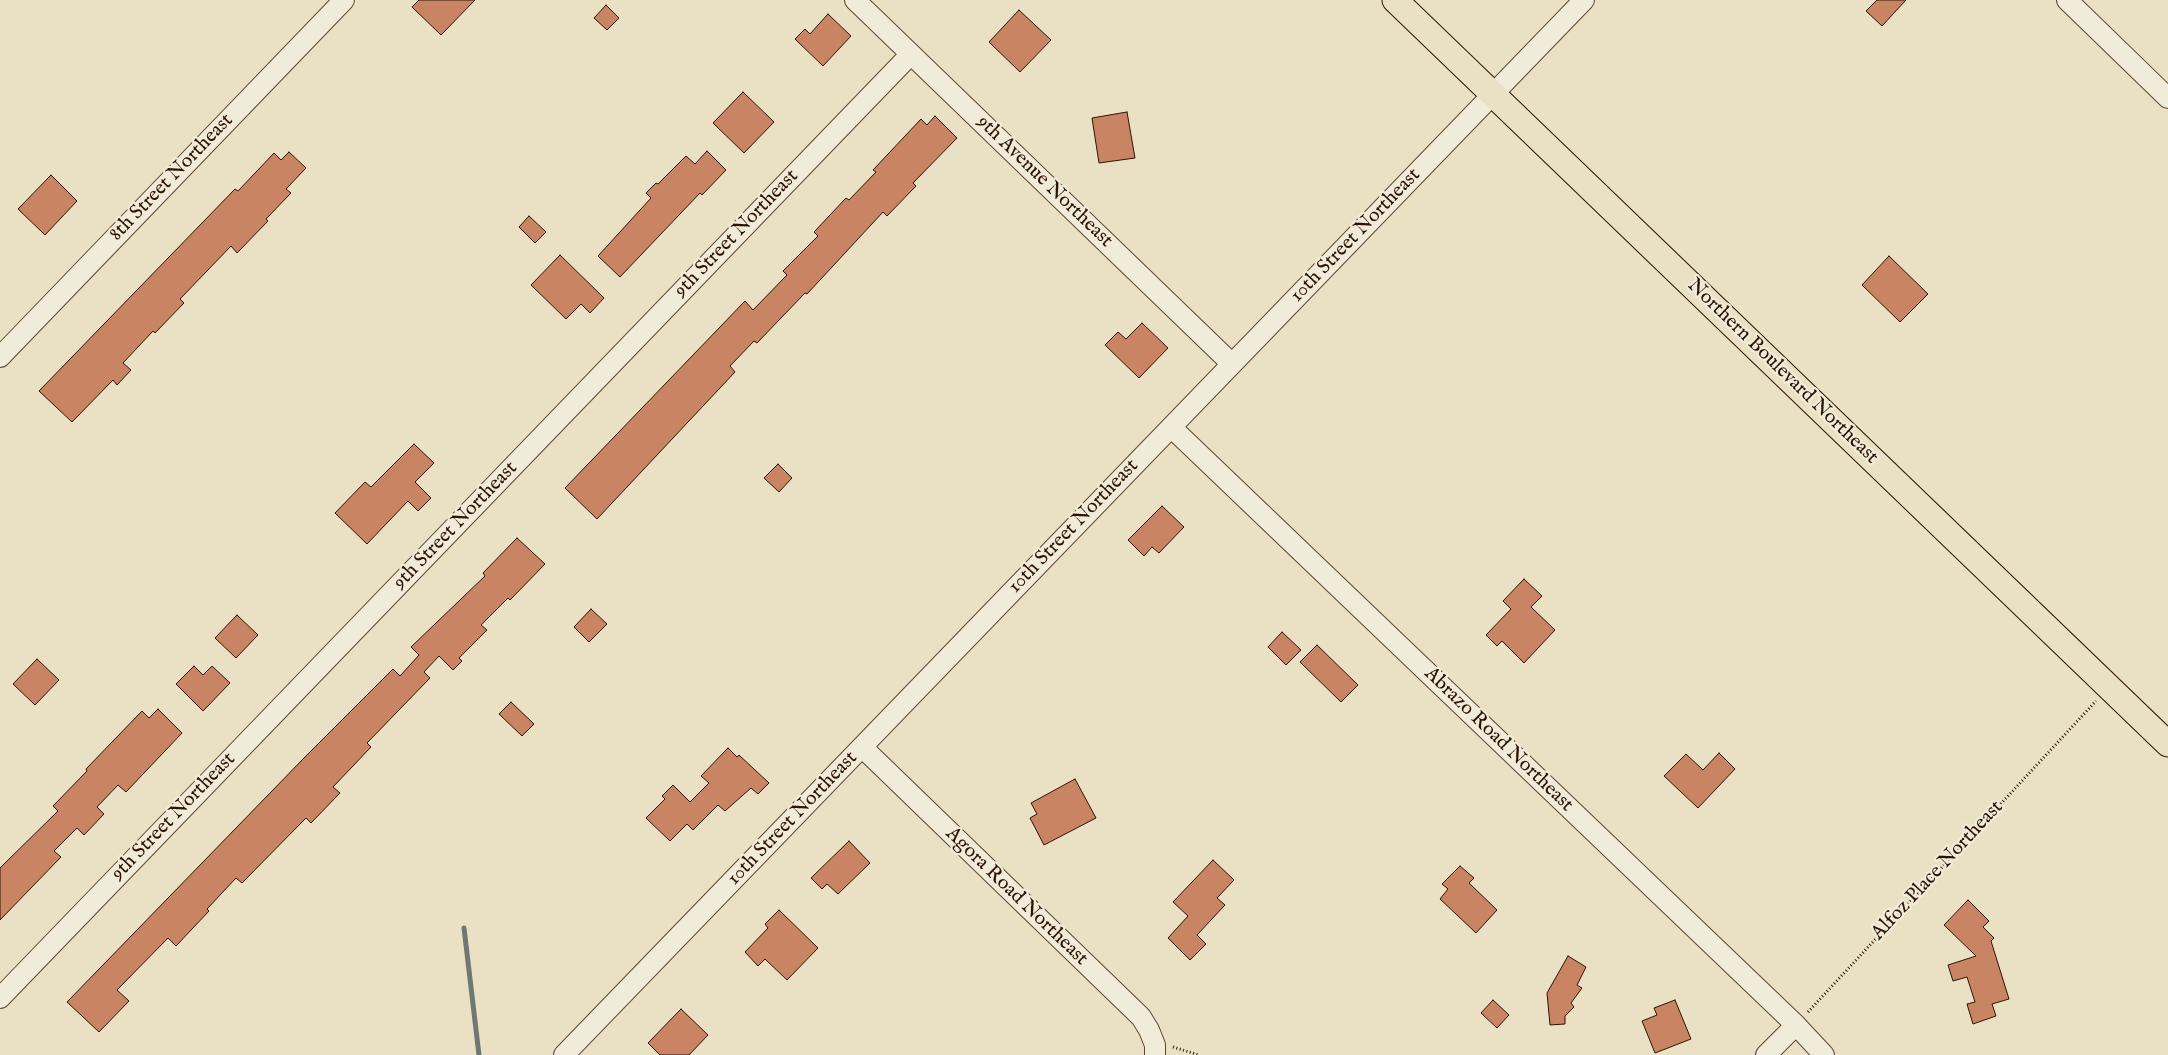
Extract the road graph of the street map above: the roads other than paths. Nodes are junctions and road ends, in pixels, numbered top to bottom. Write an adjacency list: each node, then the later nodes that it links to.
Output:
1 (344, 0): 9 (street, 8th Street Northeast)
2 (855, 0): 6 (street, 9th Avenue Northeast)
3 (1395, 0): 7 (main road, Northern Boulevard Northeast)
4 (1584, 0): 7 (street, 10th Street Northeast)
5 (2067, 0): 8 (street)
6 (911, 54): 10 (street, 9th Avenue Northeast); 14 (street, 9th Street Northeast)
7 (1493, 94): 10 (street, 10th Street Northeast); 12 (main road, Northern Boulevard Northeast)
8 (2168, 98)
9 (0, 357)
10 (1232, 364): 11 (street, 10th Street Northeast)
11 (1171, 427): 13 (street, 10th Street Northeast); 15 (street, Abrazo Road Northeast)
12 (2168, 744)
13 (862, 747): 16 (street, Agora Road Northeast); 17 (street, 10th Street Northeast)
14 (0, 998)
15 (1796, 1025): 18 (street); 19 (street, Abrazo Road Northeast)
16 (1155, 1050)
17 (564, 1055)
18 (1766, 1055)
19 (1824, 1055)

